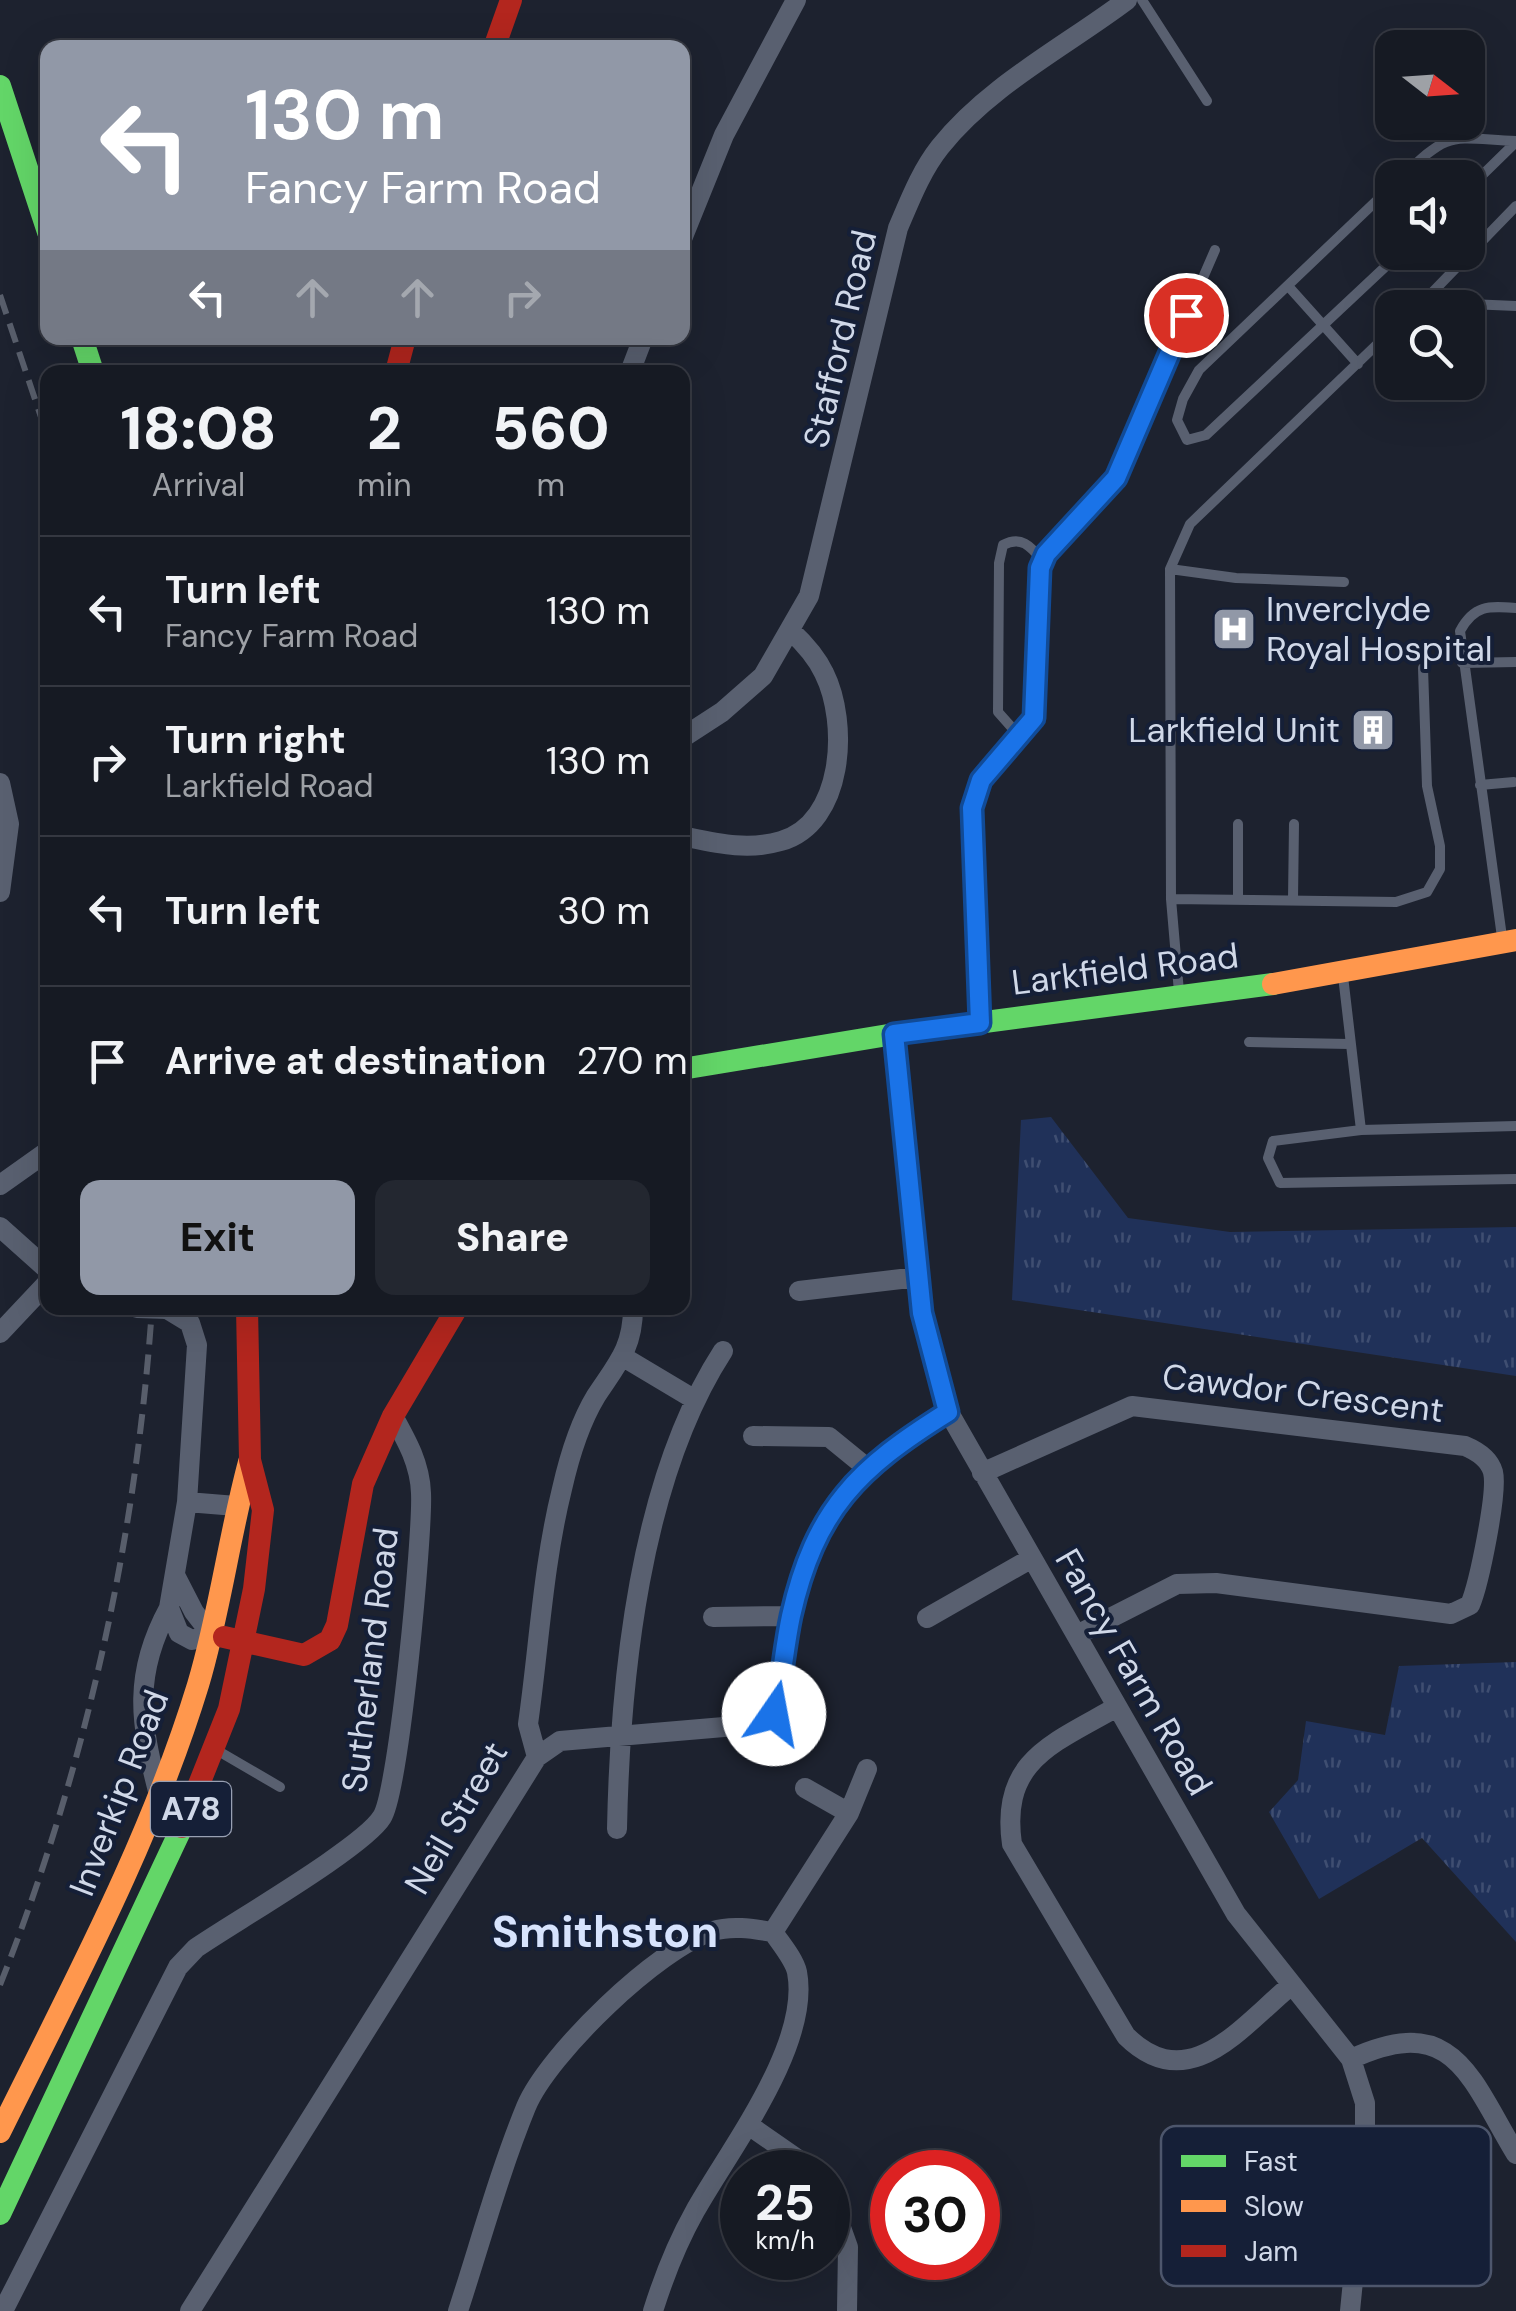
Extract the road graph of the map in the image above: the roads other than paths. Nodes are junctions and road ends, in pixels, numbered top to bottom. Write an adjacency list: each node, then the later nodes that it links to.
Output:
1 (511, 0): 6 (main road)
2 (796, 0): 15 (street)
3 (1127, 0): 5 (street, Stafford Road)
4 (1142, 0): 8 (lane)
5 (1100, 8): 29 (street, Stafford Road)
6 (497, 40)
7 (0, 86): 14 (main road)
8 (1207, 101)
9 (1516, 142): 10 (lane); 11 (lane)
10 (1419, 160)
11 (1485, 172)
12 (1375, 203): 18 (lane)
13 (1516, 206): 19 (lane)
14 (40, 208)
15 (690, 219)
16 (1215, 250): 25 (lane)
17 (1382, 270): 22 (lane)
18 (1289, 287): 22 (lane); 22 (lane)
19 (1433, 290)
20 (1485, 305): 21 (lane)
21 (1516, 306)
22 (1324, 326): 24 (lane)
23 (1375, 347): 24 (lane)
24 (1358, 364): 26 (lane)
25 (1042, 560): 34 (lane); 34 (lane)
26 (1170, 569): 27 (lane); 43 (lane)
27 (1344, 582)
28 (1516, 608): 31 (lane)
29 (791, 631): 33 (street, Stafford Road); 40 (street)
30 (1516, 662): 31 (lane)
31 (1462, 663): 37 (lane)
32 (1423, 668): 44 (lane)
33 (690, 733)
34 (1020, 738): 48 (lane)
35 (1514, 782): 37 (lane)
36 (0, 783): 41 (street)
37 (1480, 785): 45 (lane)
38 (1238, 824): 42 (lane)
39 (1294, 824): 44 (lane)
40 (690, 838)
41 (0, 892)
42 (1238, 898): 43 (lane); 44 (lane)
43 (1171, 899): 47 (lane)
44 (1293, 899)
45 (1510, 942): 46 (main road, Larkfield Road)
46 (1342, 975): 47 (main road, Larkfield Road); 51 (lane)
47 (1179, 998): 48 (main road, Larkfield Road)
48 (980, 1023): 49 (main road, Larkfield Road)
49 (894, 1034): 52 (main road, Larkfield Road); 60 (street, Fancy Farm Road)
50 (1249, 1042): 51 (lane)
51 (1349, 1044): 54 (lane)
52 (690, 1068)
53 (1516, 1126): 54 (lane)
54 (1362, 1130): 56 (lane)
55 (40, 1157): 57 (street)
56 (1516, 1179)
57 (0, 1185)
58 (0, 1227): 59 (street)
59 (40, 1263)
60 (918, 1277): 62 (street); 71 (street, Fancy Farm Road)
61 (40, 1290): 67 (street)
62 (799, 1291)
63 (176, 1315): 77 (street)
64 (247, 1315): 74 (main road, Inverkip Road / A78)
65 (453, 1315): 72 (main road)
66 (632, 1315): 69 (street, Neil Street)
67 (0, 1333)
68 (722, 1350): 70 (street)
69 (625, 1358): 70 (street); 91 (street, Neil Street)
70 (692, 1398): 89 (street)
71 (948, 1412): 75 (street); 76 (street, Fancy Farm Road)
72 (393, 1416): 87 (main road); 109 (street, Sutherland Road)
73 (753, 1436): 75 (street)
74 (250, 1460): 78 (main road, Inverkip Road / A78); 87 (main road, Inverkip Road / A78)
75 (867, 1468): 82 (street)
76 (982, 1472): 79 (street, Fancy Farm Road); 86 (street, Cawdor Crescent)
77 (187, 1502): 78 (street); 80 (street)
78 (236, 1506): 85 (main road, Inverkip Road / A78)
79 (1032, 1558): 84 (street); 86 (street, Fancy Farm Road)
80 (176, 1577): 81 (street); 85 (street)
81 (169, 1608): 85 (street); 95 (street)
82 (792, 1616): 83 (street); 89 (street)
83 (713, 1617)
84 (926, 1618)
85 (212, 1634): 87 (main road); 95 (main road, Inverkip Road / A78)
86 (1076, 1635): 88 (street, Fancy Farm Road)
87 (244, 1643): 90 (main road, Inverkip Road / A78)
88 (1116, 1708): 99 (street, Fancy Farm Road); 99 (street)
89 (619, 1734): 91 (street); 97 (street)
90 (215, 1749): 93 (lane); 106 (main road, Inverkip Road / A78)
91 (537, 1757): 110 (street, Neil Street)
92 (867, 1769): 96 (street)
93 (280, 1787)
94 (805, 1788): 96 (street)
95 (160, 1797): 103 (main road, Inverkip Road / A78)
96 (848, 1813): 98 (street)
97 (618, 1829)
98 (773, 1932): 101 (street); 111 (street)
99 (1289, 1987): 100 (street, Fancy Farm Road)
100 (1351, 2060): 102 (street, Fancy Farm Road); 105 (street)
101 (750, 2126): 104 (street); 112 (street)
102 (1365, 2126)
103 (0, 2132)
104 (784, 2150)
105 (1516, 2154)
106 (0, 2214)
107 (847, 2280): 113 (street)
108 (1352, 2286): 114 (street, Fancy Farm Road)
109 (3, 2311)
110 (190, 2311)
111 (458, 2311)
112 (652, 2311)
113 (847, 2311)
114 (1350, 2311)

